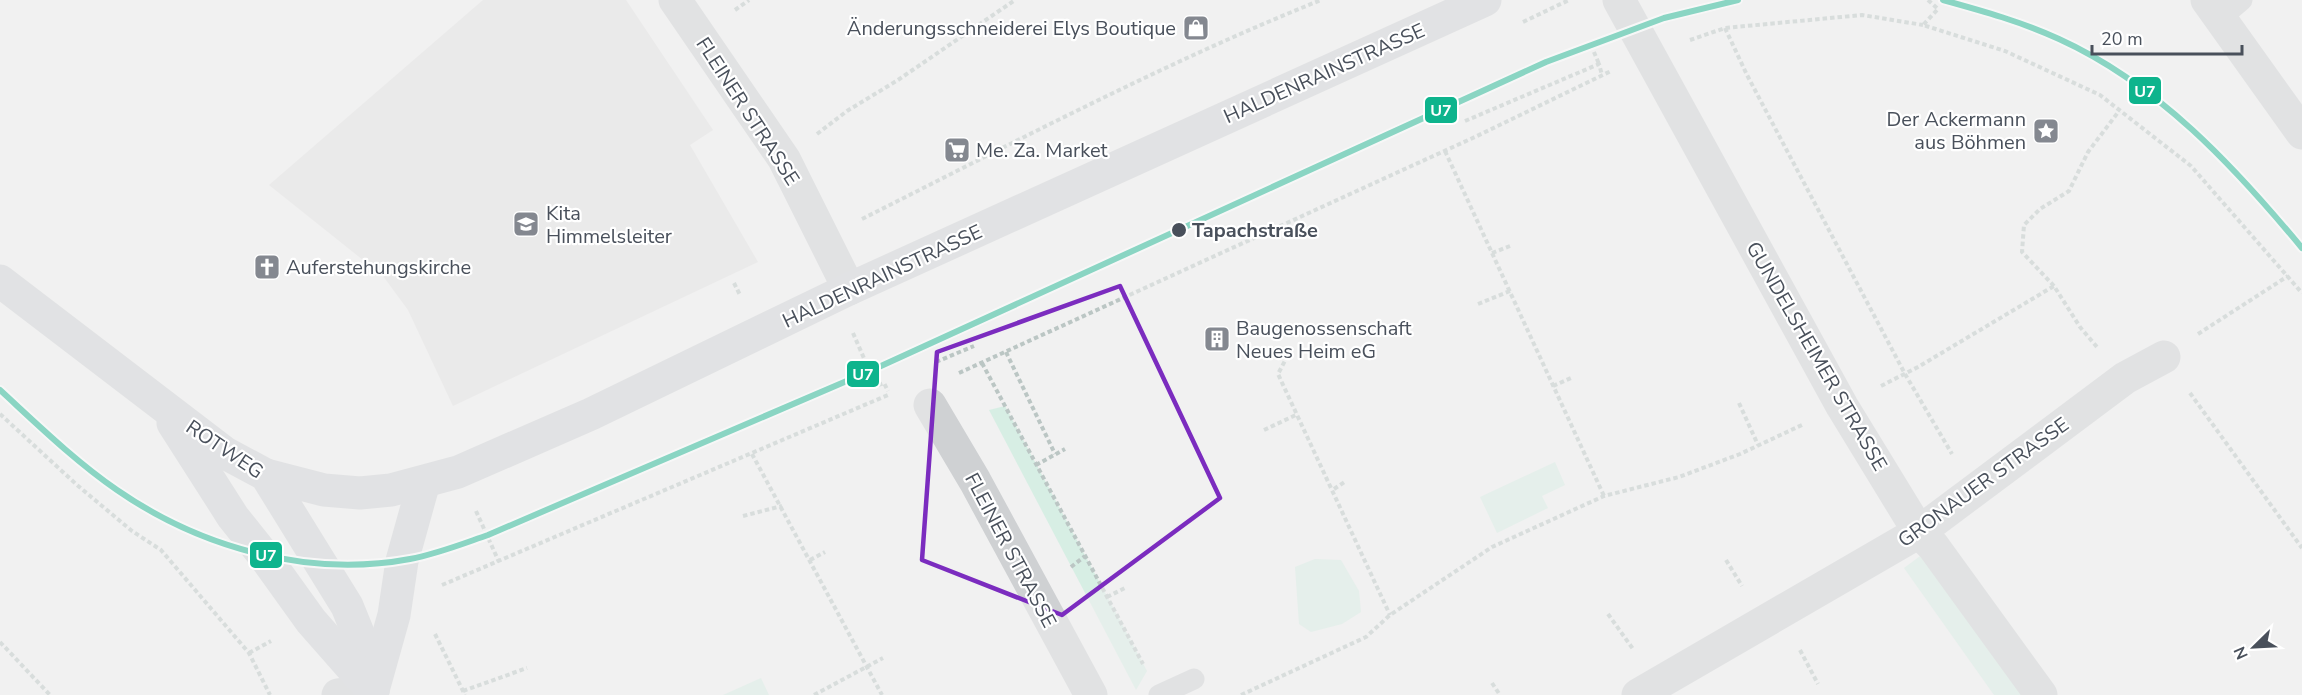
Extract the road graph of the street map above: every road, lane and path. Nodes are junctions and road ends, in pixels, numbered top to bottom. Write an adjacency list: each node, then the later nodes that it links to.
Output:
1 (675, 0): 16 (street, FLEINER STRASSE)
2 (1015, 0): 16 (path)
3 (1321, 0): 17 (path)
4 (1485, 0): 23 (main road, HALDENRAINSTRASSE)
5 (1619, 0): 10 (street, GUNDELSHEIMER STRASSE)
6 (1928, 0): 8 (path)
7 (2224, 6): 14 (street)
8 (1923, 25): 9 (path); 12 (path)
9 (1725, 28): 10 (path); 53 (path)
10 (1647, 54): 11 (path); 40 (street, GUNDELSHEIMER STRASSE)
11 (1602, 75): 13 (path); 15 (path)
12 (2119, 111): 20 (path); 22 (path)
13 (1465, 121)
14 (2302, 133)
15 (1445, 151): 19 (path); 28 (path)
16 (784, 159): 17 (street, FLEINER STRASSE)
17 (824, 238): 23 (street, FLEINER STRASSE)
18 (1510, 246): 19 (path)
19 (1492, 253): 24 (path)
20 (2289, 276): 25 (path); 30 (path)
21 (0, 281): 39 (main road, ROTWEG)
22 (2054, 286): 27 (path); 32 (path)
23 (849, 289): 51 (main road, HALDENRAINSTRASSE)
24 (1510, 291): 26 (path); 35 (path)
25 (2302, 293)
26 (1478, 304)
27 (2100, 351)
28 (1006, 352): 31 (path); 47 (path)
29 (1288, 355): 42 (path)
30 (2164, 357): 53 (street, GRONAUER STRASSE); 58 (path)
31 (981, 363): 33 (path); 48 (path)
32 (1918, 367)
33 (951, 376)
34 (1571, 378): 35 (path)
35 (1553, 386): 54 (path)
36 (890, 395): 46 (path)
37 (1739, 403): 44 (path)
38 (930, 405): 82 (street, FLEINER STRASSE)
39 (162, 406): 49 (main road, ROTWEG); 65 (main road, ROTWEG)
40 (1842, 406): 44 (path); 57 (street, GUNDELSHEIMER STRASSE)
41 (0, 414): 68 (path)
42 (1298, 414): 43 (path); 52 (path)
43 (1264, 430)
44 (1758, 445): 54 (path)
45 (1065, 450): 47 (path)
46 (753, 453): 55 (path); 62 (path)
47 (1055, 454): 48 (path)
48 (1036, 465): 63 (path)
49 (266, 475): 51 (main road, HALDENRAINSTRASSE); 74 (main road, ROTWEG)
50 (1346, 481): 52 (path)
51 (424, 482): 62 (main road)
52 (1334, 489): 64 (path)
53 (1975, 490): 57 (street, GRONAUER STRASSE)
54 (1604, 496): 64 (path)
55 (782, 506): 56 (path); 60 (path)
56 (743, 516)
57 (1919, 532): 85 (street, GRONAUER STRASSE); 86 (street, GUNDELSHEIMER STRASSE)
58 (2302, 548)
59 (825, 552): 60 (path)
60 (810, 560): 70 (path)
61 (1127, 587): 63 (path)
62 (396, 595): 74 (main road)
63 (1107, 597): 76 (path)
64 (1390, 615): 83 (path)
65 (311, 621): 68 (path); 74 (main road, ROTWEG)
66 (433, 630): 75 (path)
67 (0, 642): 77 (path)
68 (249, 652): 78 (path)
69 (883, 658): 70 (path)
70 (867, 666): 80 (path); 81 (path)
71 (527, 669): 75 (path)
72 (1194, 679): 76 (lane)
73 (1492, 682): 84 (path)
74 (374, 693): 79 (street)
75 (464, 693)
76 (1160, 694)
77 (50, 695)
78 (270, 695)
79 (338, 695)
80 (814, 695)
81 (882, 695)
82 (1091, 695)
83 (1241, 695)
84 (1500, 695)
85 (1638, 695)
86 (2041, 695)

